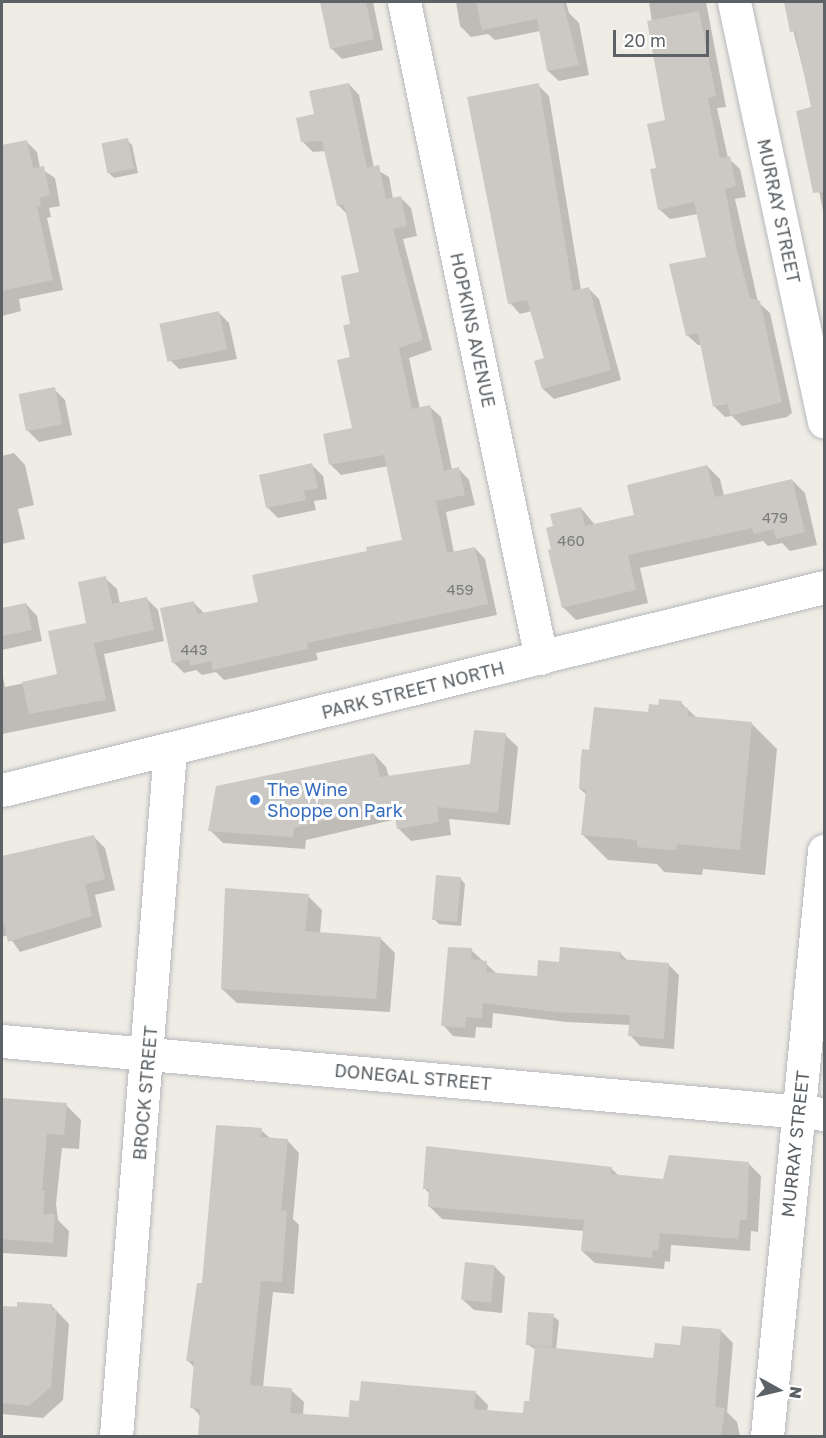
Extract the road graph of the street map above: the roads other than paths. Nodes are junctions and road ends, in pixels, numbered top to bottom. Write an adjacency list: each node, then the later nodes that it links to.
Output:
1 (404, 2): 5 (street, HOPKINS AVENUE)
2 (734, 2): 3 (street, MURRAY STREET)
3 (825, 421)
4 (825, 587): 5 (street, PARK STREET NORTH)
5 (541, 658): 6 (street, PARK STREET NORTH)
6 (170, 750): 7 (street, PARK STREET NORTH); 10 (street, BROCK STREET)
7 (2, 790)
8 (825, 851): 11 (street, MURRAY STREET)
9 (2, 1041): 10 (street, DONEGAL STREET)
10 (148, 1053): 11 (street, DONEGAL STREET); 12 (street, BROCK STREET)
11 (811, 1112): 13 (street, MURRAY STREET)
12 (116, 1437)
13 (767, 1437)

